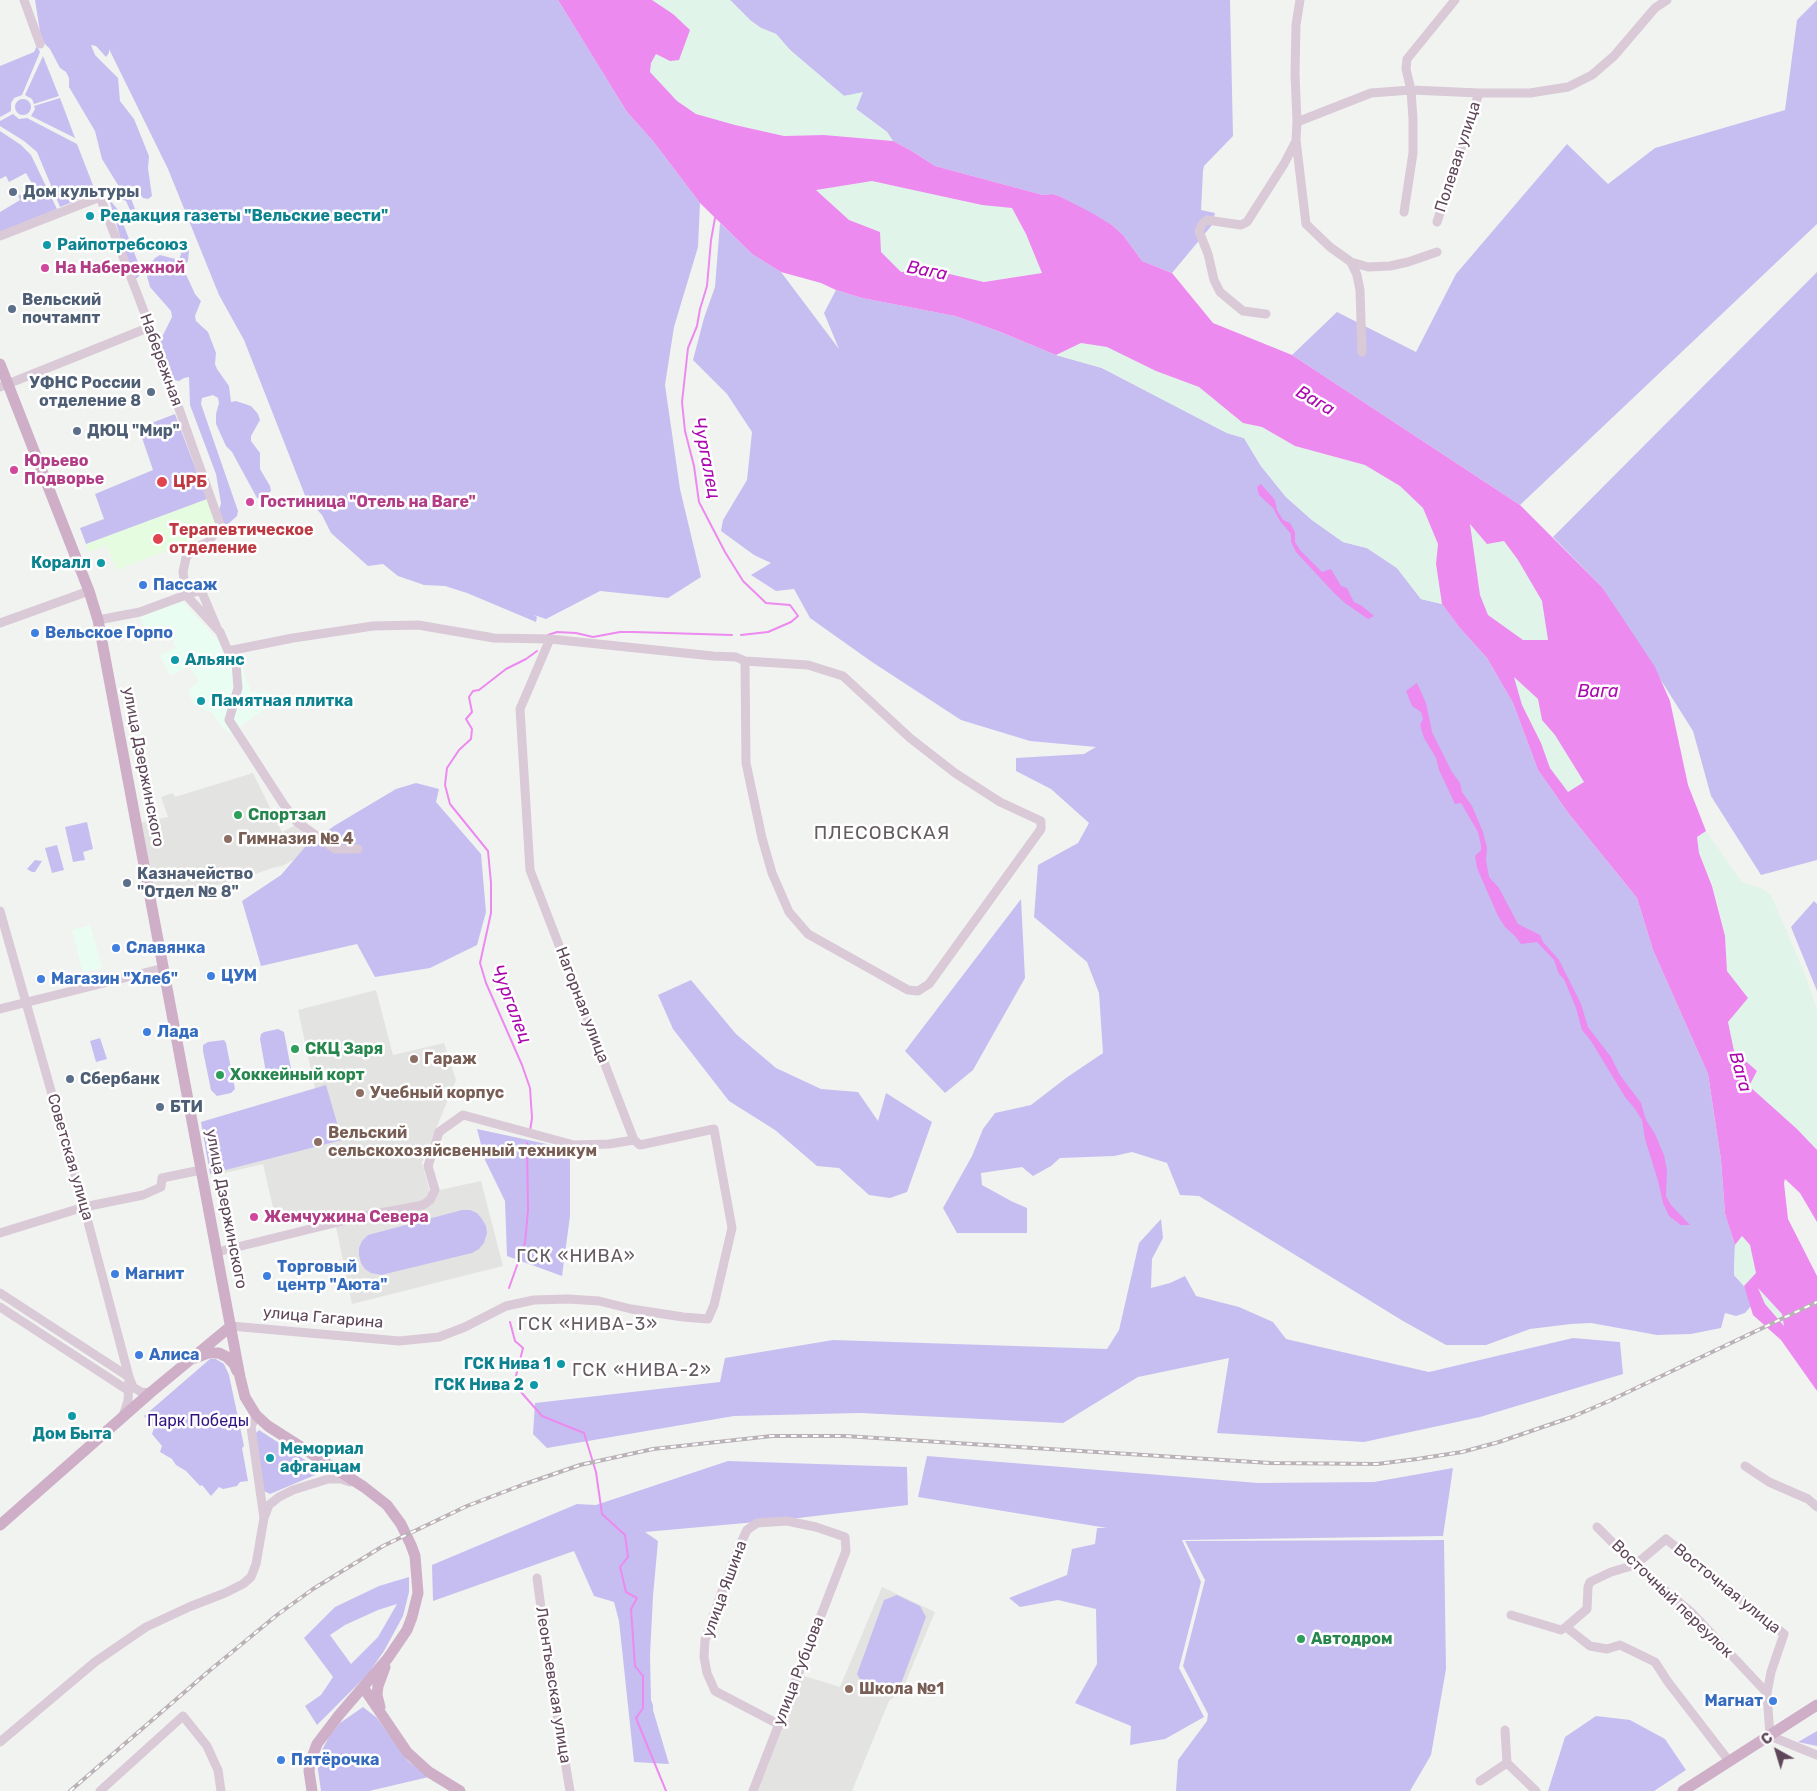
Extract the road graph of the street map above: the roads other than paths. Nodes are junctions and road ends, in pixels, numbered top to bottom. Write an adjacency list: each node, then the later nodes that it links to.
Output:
1 (24, 0): 5 (street)
2 (1300, 0): 8 (street)
3 (1455, 0): 6 (street)
4 (1667, 0): 7 (street)
5 (40, 44)
6 (1411, 90): 7 (street); 8 (street); 10 (street)
7 (1479, 93): 11 (street, Полевая улица)
8 (1297, 122): 9 (street)
9 (1296, 140): 14 (street); 15 (street)
10 (1404, 212)
11 (1437, 222)
12 (0, 236): 16 (street, Набережная)
13 (1437, 252): 14 (street)
14 (1352, 262): 17 (street)
15 (1266, 314)
16 (150, 327): 19 (street); 21 (street, Набережная)
17 (1362, 352)
18 (0, 364): 19 (main road, улица Дзержинского)
19 (4, 385): 20 (main road, улица Дзержинского)
20 (89, 591): 22 (main road, улица Дзержинского); 23 (street)
21 (186, 595): 22 (street); 24 (street); 24 (street)
22 (98, 620): 30 (main road, улица Дзержинского)
23 (0, 623)
24 (217, 628): 26 (street)
25 (550, 639): 26 (street); 27 (street); 33 (street, Нагорная улица)
26 (228, 651): 28 (street)
27 (746, 661): 27 (street)
28 (358, 849)
29 (0, 911): 31 (street, Советская улица)
30 (164, 968): 31 (street); 34 (main road, улица Дзержинского)
31 (27, 1002): 32 (street); 35 (street, Советская улица)
32 (0, 1009)
33 (634, 1140): 37 (street); 40 (street, улица Гагарина)
34 (201, 1170): 35 (street); 37 (main road, улица Дзержинского)
35 (84, 1207): 36 (street); 44 (street, Советская улица)
36 (0, 1234)
37 (217, 1252): 40 (main road, улица Дзержинского)
38 (0, 1293): 44 (street)
39 (0, 1306): 46 (street)
40 (231, 1326): 41 (main road); 42 (main road, улица Дзержинского)
41 (214, 1340): 42 (main road); 43 (main road)
42 (234, 1344): 45 (main road, улица Дзержинского)
43 (184, 1363): 45 (main road); 47 (main road)
44 (128, 1377): 46 (street, Советская улица); 47 (street)
45 (240, 1377): 49 (main road, улица Дзержинского)
46 (129, 1391): 48 (street, Советская улица)
47 (150, 1393): 48 (main road)
48 (123, 1416): 54 (main road)
49 (256, 1416): 51 (main road, улица Дзержинского); 53 (street)
50 (1745, 1466): 52 (street)
51 (364, 1487): 53 (street); 61 (main road, улица Дзержинского)
52 (1817, 1507)
53 (264, 1518): 71 (street)
54 (0, 1526)
55 (1597, 1527): 57 (street, Восточный переулок)
56 (846, 1551): 68 (street, улица Рубцова); 68 (street, улица Яшина)
57 (1635, 1565): 60 (street, Восточная улица); 63 (street, Восточный переулок); 63 (street, Восточная улица)
58 (536, 1578): 80 (street, Леонтьевская улица)
59 (1511, 1615): 60 (street)
60 (1566, 1626): 73 (street)
61 (388, 1658): 62 (main road, улица Дзержинского); 67 (main road)
62 (363, 1687): 64 (main road, улица Дзержинского); 65 (main road)
63 (1767, 1693): 70 (street, Восточная улица)
64 (349, 1703): 65 (main road); 78 (main road, улица Дзержинского)
65 (375, 1705): 67 (main road)
66 (1817, 1705): 70 (main road)
67 (385, 1720): 79 (main road)
68 (778, 1724): 81 (street, улица Рубцова)
69 (1505, 1730): 74 (street)
70 (1770, 1736): 72 (street); 73 (main road)
71 (0, 1742)
72 (1817, 1755)
73 (1729, 1761): 83 (main road)
74 (1507, 1763): 75 (street); 82 (street)
75 (1480, 1781)
76 (100, 1791): 77 (street)
77 (221, 1791)
78 (312, 1791)
79 (460, 1791)
80 (570, 1791)
81 (753, 1791)
82 (1536, 1791)
83 (1682, 1791)

